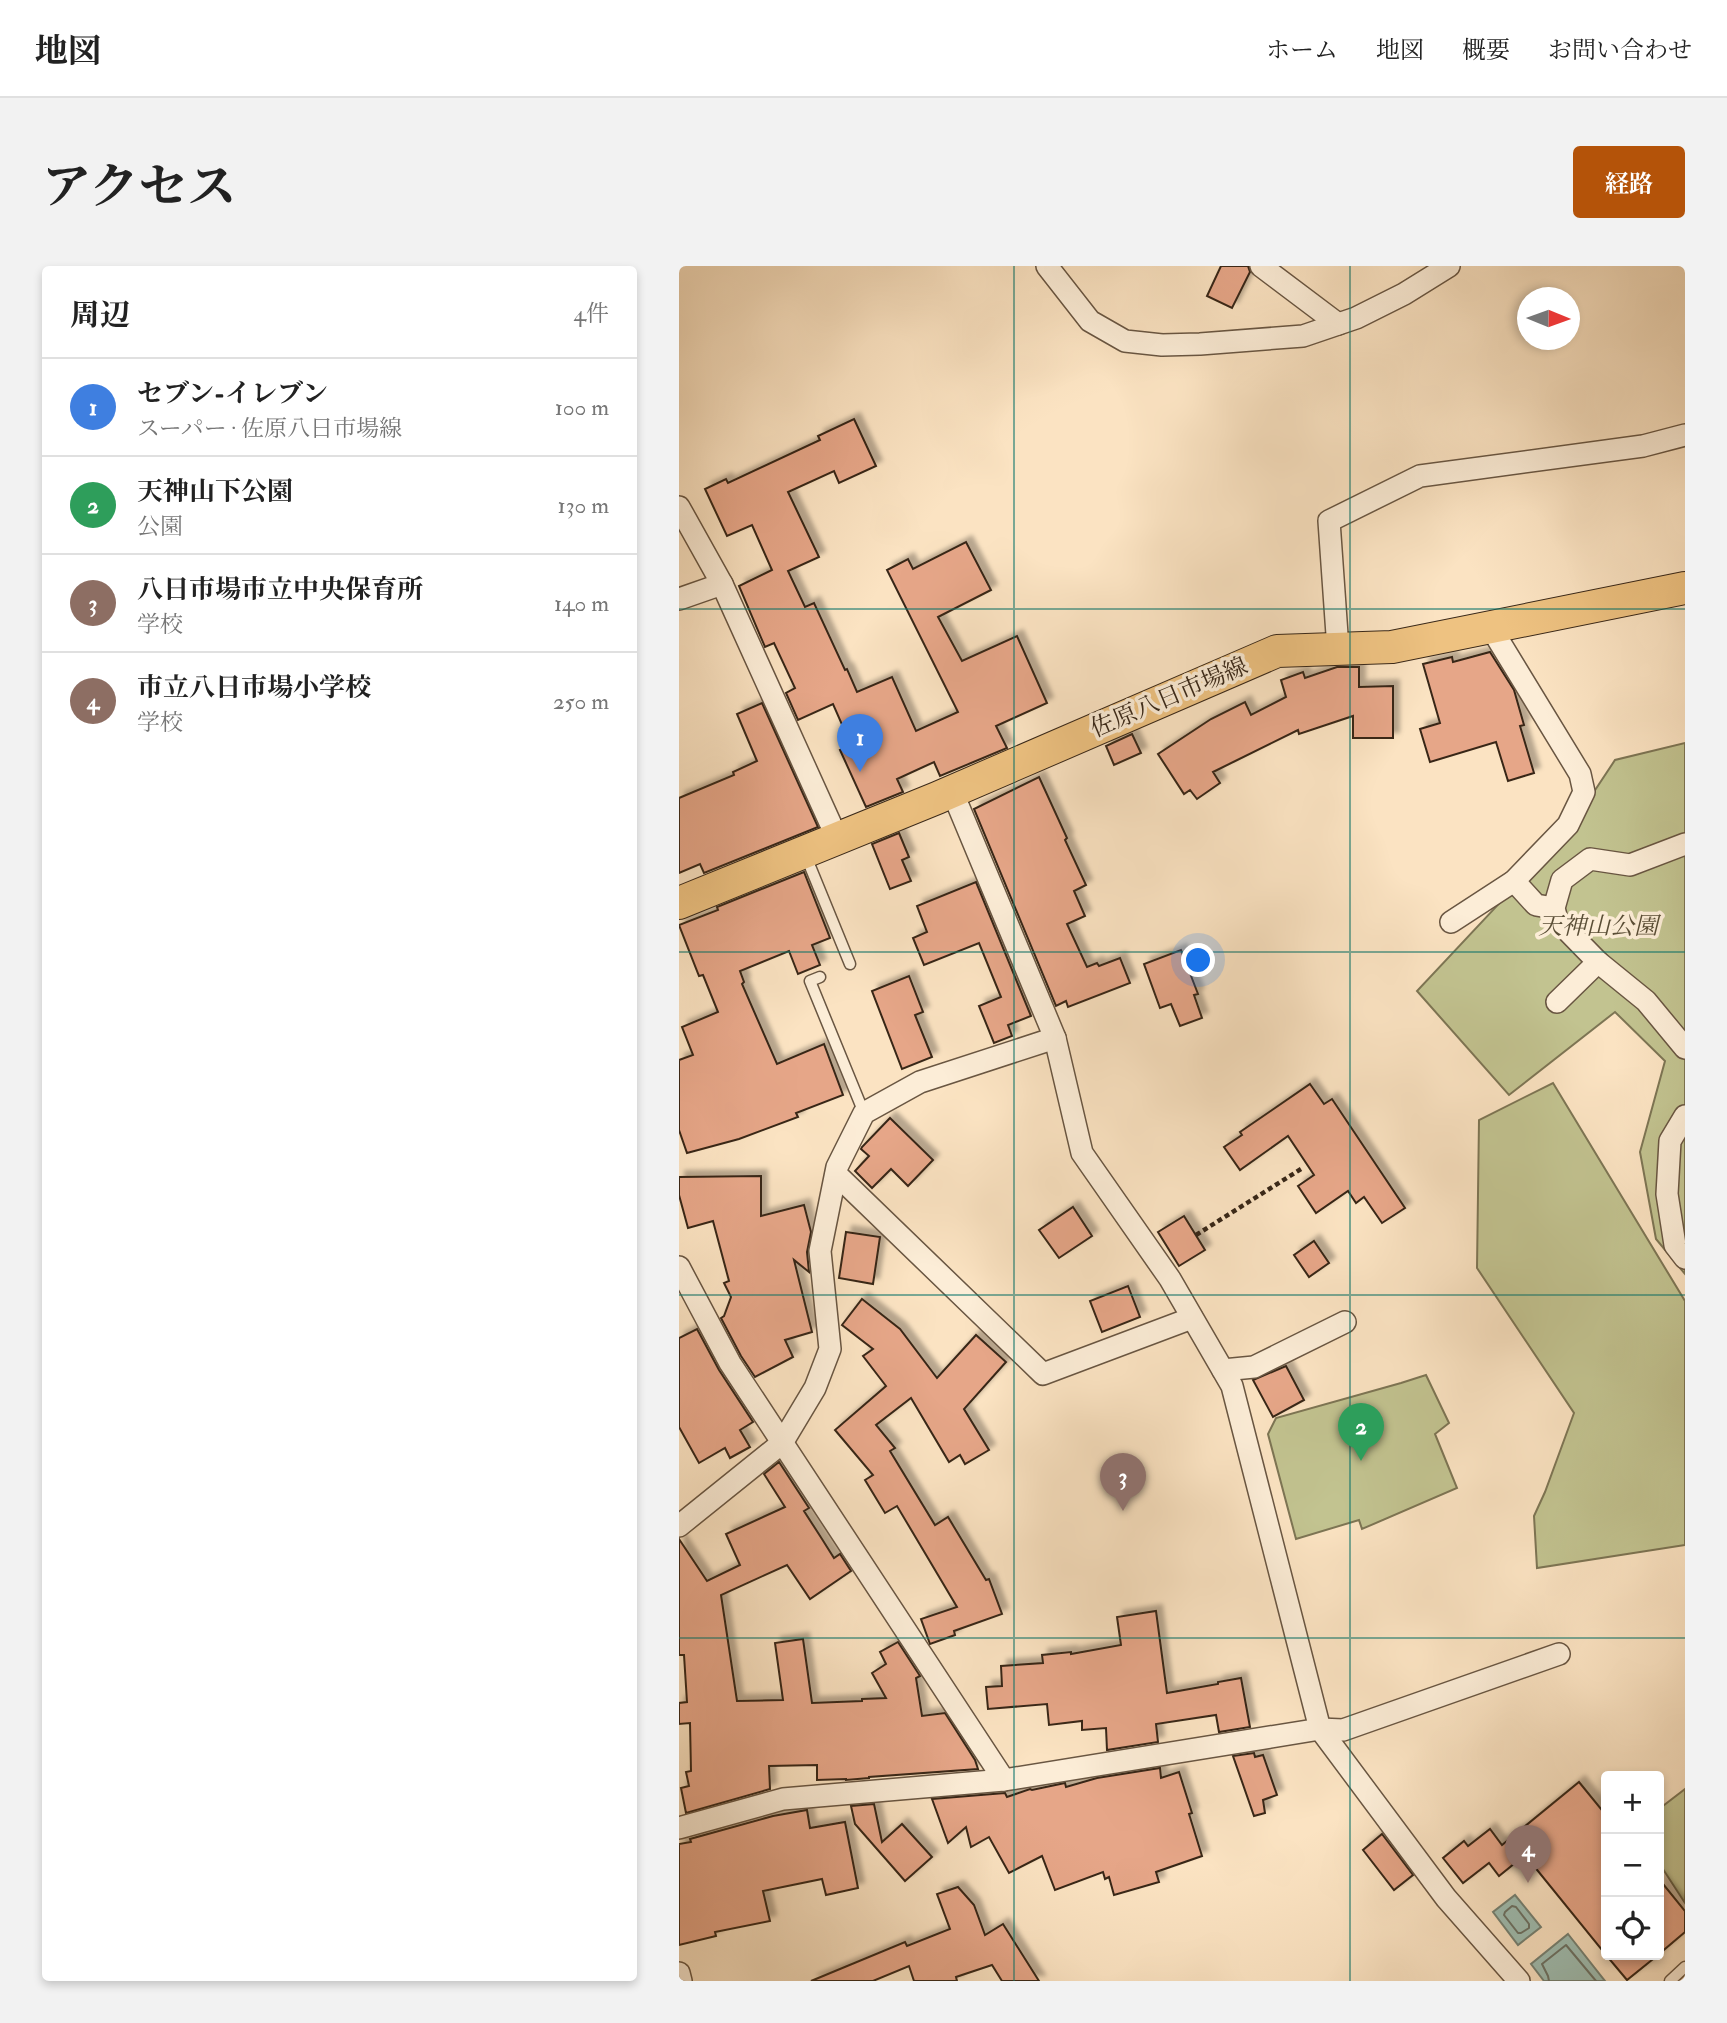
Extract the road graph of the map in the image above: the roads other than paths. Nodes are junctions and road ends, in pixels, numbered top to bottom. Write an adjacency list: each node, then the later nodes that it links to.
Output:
1 (1047, 266): 4 (street)
2 (1261, 266): 4 (street)
3 (1449, 266): 4 (street)
4 (1338, 324)
5 (1685, 435): 11 (street)
6 (679, 507): 7 (street)
7 (722, 584): 9 (street); 13 (street)
8 (1685, 588): 10 (main road, 佐原八日市場線)
9 (679, 599)
10 (1492, 628): 11 (main road, 佐原八日市場線); 16 (street)
11 (1338, 649): 12 (main road, 佐原八日市場線)
12 (953, 791): 13 (main road, 佐原八日市場線); 24 (street)
13 (837, 838): 15 (main road, 佐原八日市場線)
14 (1685, 844): 18 (street)
15 (804, 851): 17 (main road, 佐原八日市場線); 21 (lane)
16 (1514, 881): 18 (street); 19 (street)
17 (679, 904)
18 (1554, 908): 20 (street)
19 (1451, 922)
20 (1598, 962): 23 (street); 25 (street)
21 (850, 964)
22 (820, 977): 26 (lane)
23 (1557, 1002)
24 (1055, 1038): 26 (street); 32 (street)
25 (1685, 1048)
26 (864, 1113): 29 (street)
27 (1685, 1116): 28 (street)
28 (1677, 1146): 30 (street)
29 (836, 1174): 32 (street); 35 (street)
30 (1685, 1258)
31 (679, 1266): 35 (street)
32 (1192, 1318): 34 (street)
33 (1345, 1322): 34 (street)
34 (1223, 1370): 38 (street)
35 (782, 1443): 36 (street); 39 (street)
36 (679, 1526)
37 (1559, 1654): 38 (street)
38 (1320, 1729): 39 (street); 44 (street)
39 (1004, 1780): 40 (street)
40 (679, 1828)
41 (1685, 1967): 45 (lane)
42 (679, 1973): 43 (street)
43 (681, 1981)
44 (1519, 1981)
45 (1670, 1981)

